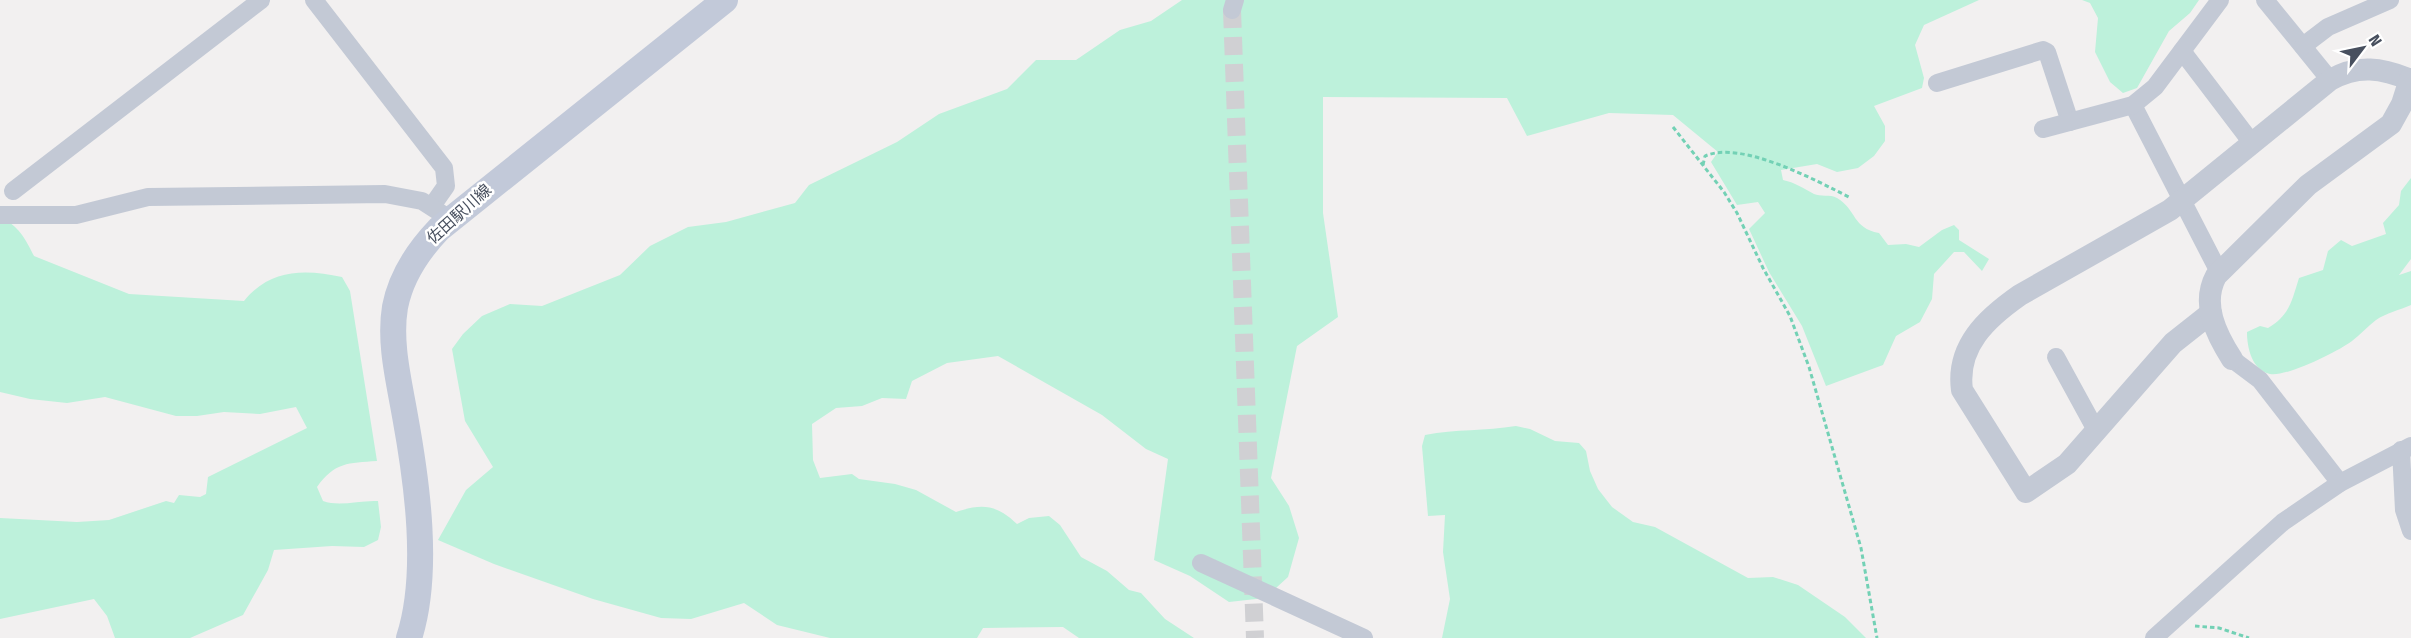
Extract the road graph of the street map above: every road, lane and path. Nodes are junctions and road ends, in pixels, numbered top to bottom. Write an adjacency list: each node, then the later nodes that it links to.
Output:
1 (261, 0): 18 (street)
2 (314, 0): 21 (street)
3 (725, 0): 21 (main road, 佐田駅川線)
4 (2220, 0): 8 (street)
5 (2265, 0): 7 (street)
6 (2390, 0): 7 (street)
7 (2303, 46): 9 (street)
8 (2182, 51): 12 (street); 16 (street)
9 (2330, 80): 10 (street); 16 (street)
10 (2410, 80): 23 (street)
11 (1937, 83): 13 (street)
12 (2133, 105): 13 (street); 20 (street)
13 (2070, 122): 15 (street)
14 (1673, 127): 17 (path)
15 (2043, 129)
16 (2252, 143): 20 (street)
17 (1703, 166): 19 (path); 35 (path)
18 (7, 192): 22 (street)
19 (1849, 197)
20 (2183, 201): 23 (street); 27 (street)
21 (441, 212): 22 (street); 33 (main road, 佐田駅川線)
22 (8, 216)
23 (2219, 272): 24 (street)
24 (2211, 313): 26 (street); 27 (street)
25 (2056, 357): 27 (street)
26 (2232, 359): 29 (street)
27 (2097, 432)
28 (2406, 448): 29 (street); 30 (street)
29 (2340, 483): 36 (street)
30 (2411, 531)
31 (1201, 563): 34 (street)
32 (2186, 630): 37 (path)
33 (409, 638)
34 (1364, 638)
35 (1877, 638)
36 (2154, 638)
37 (2249, 638)

